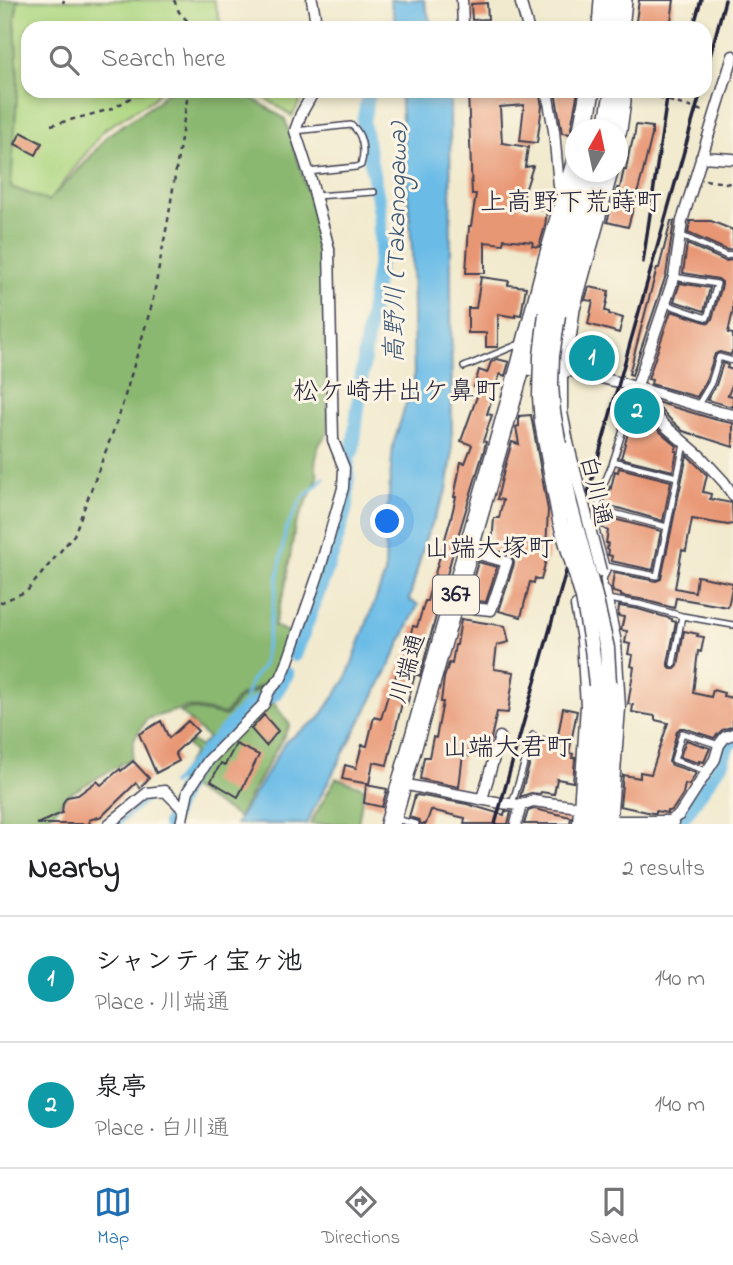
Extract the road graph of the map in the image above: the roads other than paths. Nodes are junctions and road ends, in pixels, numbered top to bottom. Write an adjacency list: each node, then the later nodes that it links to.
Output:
1 (312, 0): 6 (street)
2 (462, 0): 7 (street)
3 (520, 0): 8 (street)
4 (604, 0): 9 (highway)
5 (622, 0): 10 (highway)
6 (316, 21)
7 (463, 21)
8 (526, 21)
9 (602, 21)
10 (620, 21)
11 (733, 55): 23 (street)
12 (310, 98): 22 (street)
13 (548, 98): 32 (street)
14 (589, 98): 18 (highway)
15 (597, 98): 19 (street)
16 (611, 98): 20 (street)
17 (621, 98): 21 (highway)
18 (585, 119)
19 (594, 119)
20 (607, 119)
21 (619, 119)
22 (295, 131): 25 (street); 25 (lane)
23 (701, 157): 24 (street); 33 (street)
24 (733, 159)
25 (308, 172): 31 (street)
26 (570, 182): 32 (highway, 川端通 / 367)
27 (582, 182): 37 (street, 白川通)
28 (593, 182): 37 (street, 白川通)
29 (605, 182): 42 (highway)
30 (374, 192): 31 (lane)
31 (315, 196): 67 (street)
32 (565, 199): 38 (highway, 川端通 / 367)
33 (680, 235): 34 (lane); 35 (street)
34 (733, 254)
35 (674, 277): 36 (street); 36 (lane)
36 (666, 303): 43 (street)
37 (552, 314): 59 (street, 白川通, bridge)
38 (526, 345): 40 (highway, 川端通 / 367); 41 (lane)
39 (733, 361): 44 (lane)
40 (521, 365): 42 (highway); 52 (highway, 川端通 / 367)
41 (464, 367)
42 (562, 369): 43 (street); 53 (street, bridge)
43 (636, 390): 44 (street); 46 (street); 47 (lane)
44 (698, 405): 45 (street)
45 (733, 415)
46 (684, 441): 48 (lane); 49 (street)
47 (613, 461): 48 (lane); 50 (lane)
48 (677, 477): 51 (lane)
49 (733, 495)
50 (598, 509): 51 (lane); 53 (lane)
51 (667, 527): 53 (lane)
52 (468, 551): 55 (highway, 川端通 / 367); 55 (street)
53 (603, 572): 54 (lane)
54 (606, 595): 56 (lane); 69 (street); 72 (street)
55 (453, 606): 65 (highway, 川端通 / 367)
56 (682, 616): 57 (lane); 58 (lane)
57 (733, 625)
58 (673, 664)
59 (602, 684): 72 (street, 白川通); 79 (street, 白川通)
60 (733, 734): 63 (street)
61 (533, 735): 68 (lane)
62 (500, 737): 66 (street)
63 (719, 745): 64 (street); 64 (lane)
64 (706, 771): 71 (street)
65 (402, 784): 66 (street); 70 (highway, 川端通 / 367)
66 (482, 799): 68 (street)
67 (178, 804): 74 (street); 75 (street)
68 (516, 804): 69 (street); 77 (street)
69 (579, 807): 78 (street)
70 (391, 821): 76 (lane)
71 (672, 822): 73 (street)
72 (608, 823): 73 (street)
73 (635, 823)
74 (109, 824)
75 (181, 824)
76 (416, 824)
77 (516, 824)
78 (578, 824)
79 (588, 824)

